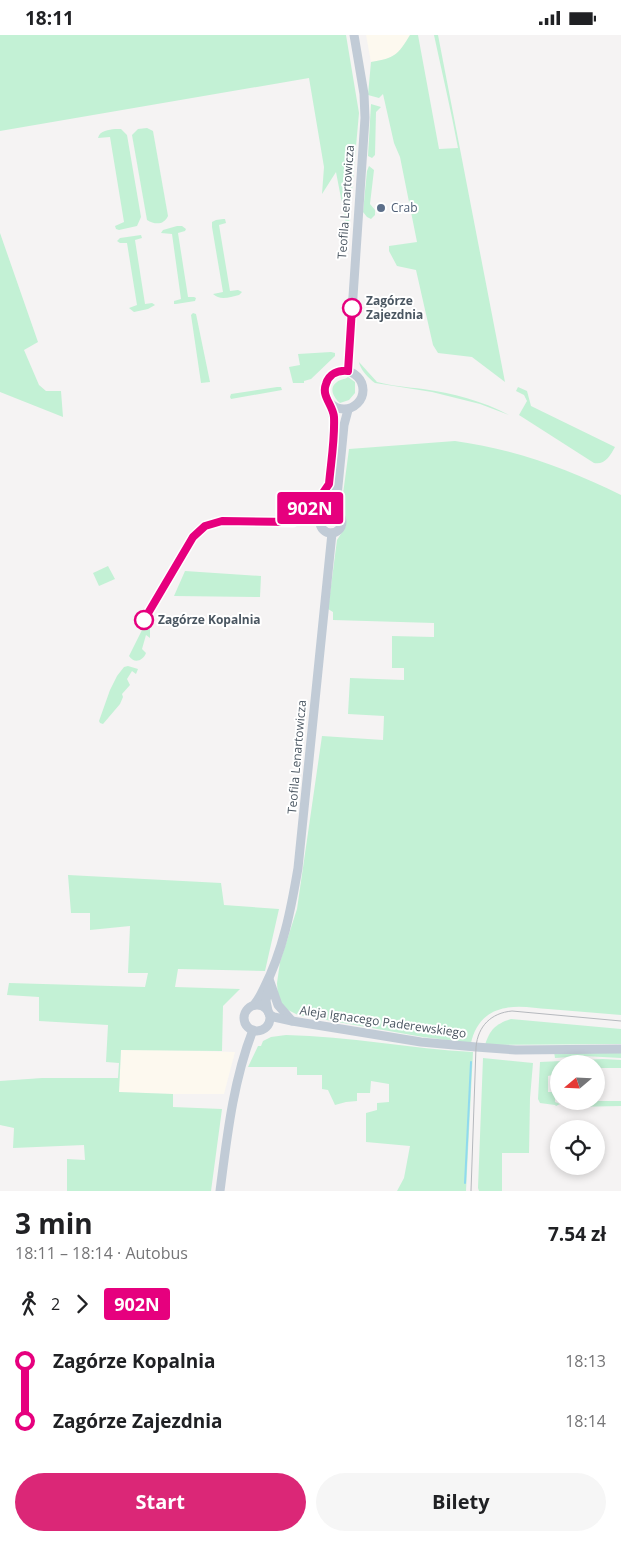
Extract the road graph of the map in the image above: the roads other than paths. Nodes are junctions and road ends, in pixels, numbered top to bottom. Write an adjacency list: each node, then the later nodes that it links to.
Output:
1 (354, 35): 2 (street, Teofila Lenartowicza)
2 (348, 371): 3 (street); 4 (street)
3 (330, 403): 4 (street); 5 (street)
4 (348, 410): 7 (street)
5 (329, 484): 6 (street); 8 (street)
6 (327, 512): 7 (street); 9 (street)
7 (337, 513): 9 (street)
8 (293, 522)
9 (332, 533): 10 (street, Teofila Lenartowicza)
10 (269, 979): 11 (street, Teofila Lenartowicza); 12 (street, Teofila Lenartowicza); 13 (street)
11 (254, 1005): 12 (street); 14 (street)
12 (268, 1016): 13 (street, Aleja Ignacego Paderewskiego); 14 (street)
13 (292, 1021): 15 (street, Aleja Ignacego Paderewskiego)
14 (253, 1030): 16 (street)
15 (621, 1049)
16 (220, 1191)

